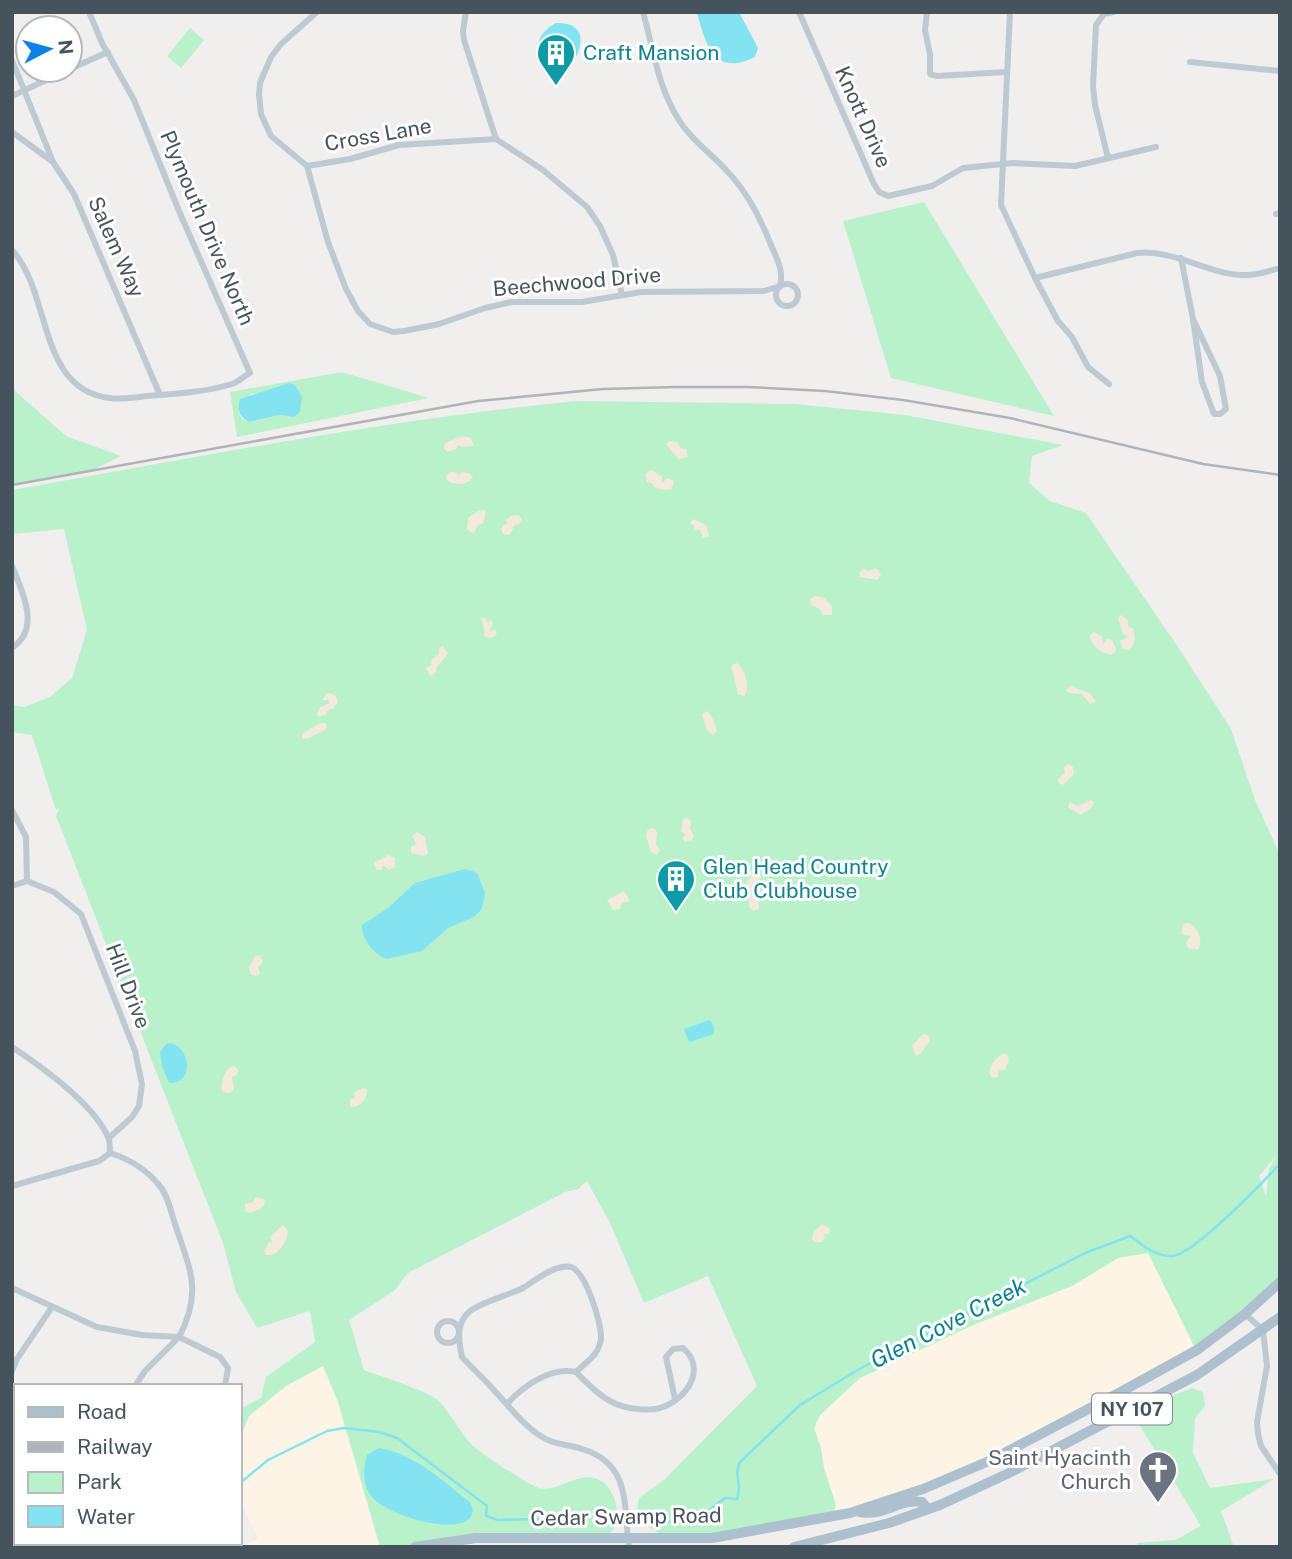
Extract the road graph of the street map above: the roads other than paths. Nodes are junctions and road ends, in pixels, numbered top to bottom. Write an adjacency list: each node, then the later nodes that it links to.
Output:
1 (89, 12): 9 (street, Plymouth Drive North)
2 (317, 12): 24 (street)
3 (466, 12): 19 (street)
4 (643, 12): 29 (street, Beechwood Drive)
5 (799, 12): 23 (street, Knott Drive)
6 (927, 12): 14 (street)
7 (1010, 12): 14 (street)
8 (1114, 12): 21 (street)
9 (108, 52): 12 (street); 32 (street, Plymouth Drive North)
10 (12, 60): 16 (street)
11 (1190, 62): 13 (street)
12 (84, 63)
13 (1280, 71)
14 (1007, 72): 23 (street)
15 (38, 84): 16 (street)
16 (24, 90): 17 (street); 22 (street)
17 (12, 96)
18 (12, 132): 22 (street, Salem Way)
19 (496, 139): 24 (street, Cross Lane); 29 (street)
20 (1156, 148): 21 (street)
21 (1108, 158): 23 (street)
22 (52, 162): 32 (street, Salem Way)
23 (1002, 165): 28 (street)
24 (307, 166): 29 (street, Beechwood Drive)
25 (12, 250): 32 (street)
26 (1181, 258): 27 (street); 28 (street); 30 (street)
27 (1280, 268)
28 (1035, 278): 31 (street)
29 (622, 295)
30 (1193, 319): 30 (street)
31 (1109, 384)
32 (160, 395)
33 (12, 566): 34 (street)
34 (12, 648)
35 (12, 810): 36 (street)
36 (27, 881): 37 (street); 39 (street, Hill Drive)
37 (12, 886)
38 (12, 1047): 39 (street)
39 (109, 1138): 40 (street)
40 (110, 1153): 41 (street); 48 (street)
41 (12, 1186)
42 (1280, 1282): 45 (main road, Cedar Swamp Road / NY 107)
43 (12, 1288): 44 (street)
44 (52, 1307): 48 (street); 49 (street)
45 (1245, 1314): 47 (street); 55 (main road, Cedar Swamp Road / NY 107)
46 (1280, 1317): 47 (main road, NY 107)
47 (1263, 1330): 56 (main road, NY 107); 57 (street)
48 (179, 1337): 51 (street); 52 (street)
49 (12, 1371)
50 (576, 1372): 53 (street); 54 (street); 54 (street)
51 (136, 1384)
52 (225, 1384)
53 (675, 1399): 53 (street)
54 (507, 1404): 60 (street)
55 (1030, 1440): 56 (main road); 59 (main road, Cedar Swamp Road / NY 107)
56 (1039, 1458): 58 (main road, NY 107)
57 (1280, 1474)
58 (928, 1509): 59 (main road); 62 (main road, NY 107)
59 (857, 1511): 60 (main road, Cedar Swamp Road / NY 107)
60 (628, 1542): 61 (main road, Cedar Swamp Road / NY 107)
61 (415, 1547)
62 (794, 1547)

